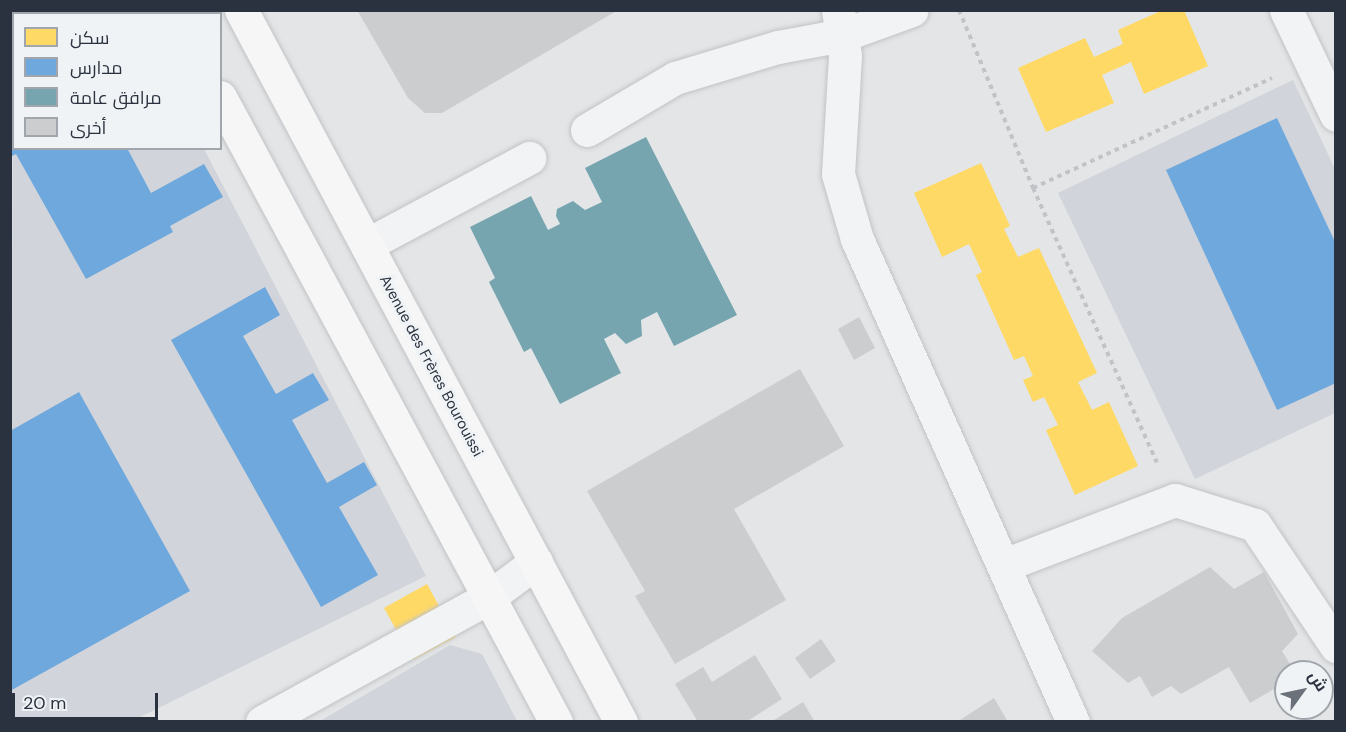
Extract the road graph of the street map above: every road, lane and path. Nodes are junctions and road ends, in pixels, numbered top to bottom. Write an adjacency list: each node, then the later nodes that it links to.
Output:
1 (241, 10): 12 (main road, Avenue des Frères Bourouissi)
2 (912, 10): 5 (street)
3 (959, 10): 11 (path)
4 (1286, 10): 6 (street)
5 (840, 22): 9 (street); 15 (street)
6 (1309, 61): 8 (street); 11 (path)
7 (222, 101): 16 (main road)
8 (1335, 115)
9 (587, 130)
10 (529, 158): 12 (street)
11 (1033, 188): 13 (path)
12 (368, 244): 14 (main road, Avenue des Frères Bourouissi)
13 (1175, 500): 15 (street); 17 (street)
14 (536, 562): 16 (street); 20 (main road, Avenue des Frères Bourouissi)
15 (1004, 566): 21 (street)
16 (489, 597): 18 (street); 19 (main road)
17 (1335, 646)
18 (262, 722)
19 (556, 722)
20 (621, 722)
21 (1073, 722)

